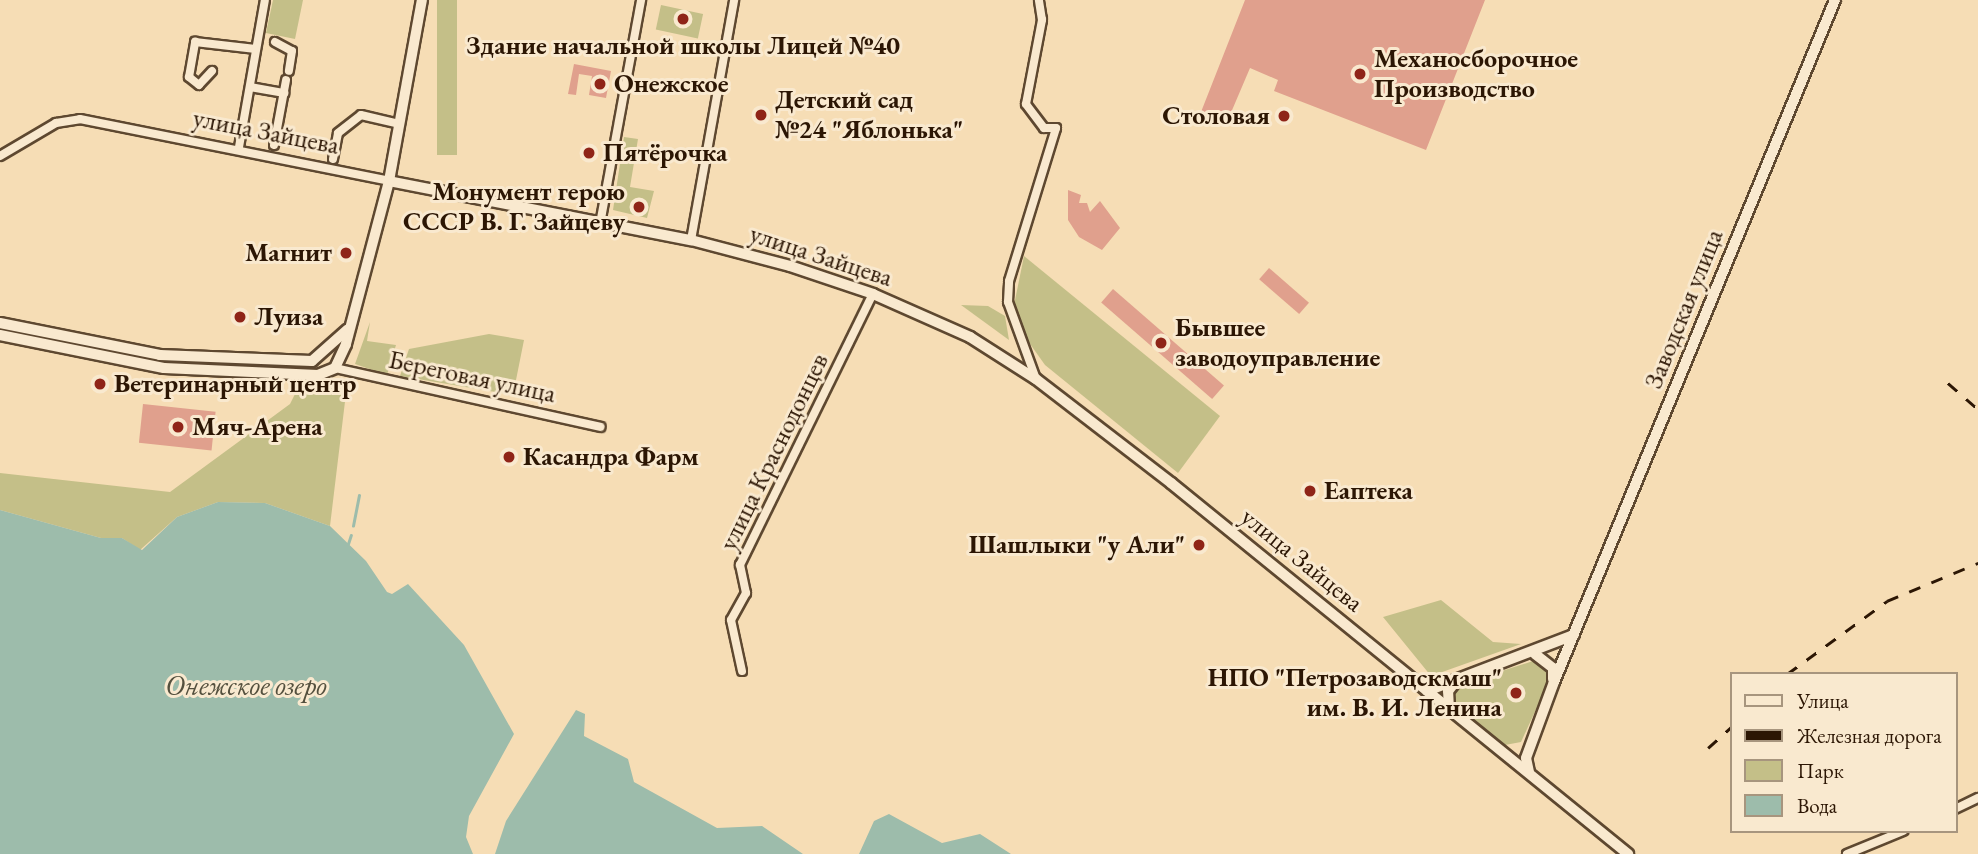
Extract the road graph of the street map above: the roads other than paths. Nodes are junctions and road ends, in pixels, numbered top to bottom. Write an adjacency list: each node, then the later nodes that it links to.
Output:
1 (265, 0): 8 (street)
2 (422, 0): 12 (main road)
3 (641, 0): 18 (street)
4 (734, 0): 19 (street)
5 (1039, 0): 26 (street)
6 (1835, 0): 28 (main road, Заводская улица)
7 (275, 42): 11 (street)
8 (256, 49): 9 (street); 10 (street)
9 (212, 71)
10 (250, 87): 11 (street); 14 (street)
11 (284, 93): 13 (street)
12 (399, 124): 16 (street); 17 (main road)
13 (274, 145)
14 (240, 147): 15 (street, улица Зайцева); 17 (street, улица Зайцева)
15 (0, 156)
16 (333, 159)
17 (389, 181): 18 (main road, улица Зайцева); 22 (main road)
18 (600, 224): 19 (main road, улица Зайцева)
19 (691, 240): 20 (main road, улица Зайцева)
20 (873, 294): 26 (main road, улица Зайцева); 30 (street, улица Краснодонцев)
21 (0, 323): 24 (main road)
22 (348, 328): 24 (main road); 25 (main road)
23 (0, 335): 25 (main road)
24 (322, 356): 25 (main road)
25 (331, 371): 27 (street, Береговая улица)
26 (1036, 379): 33 (main road, улица Зайцева)
27 (601, 427)
28 (1574, 635): 29 (main road); 32 (main road, Заводская улица)
29 (1535, 654): 31 (main road); 32 (main road)
30 (742, 671)
31 (1457, 680): 33 (main road); 34 (main road)
32 (1553, 682): 35 (main road, Заводская улица)
33 (1427, 691): 34 (main road, улица Зайцева)
34 (1449, 709): 36 (main road, улица Зайцева)
35 (1529, 746): 36 (main road); 37 (main road)
36 (1501, 750): 37 (main road, улица Зайцева)
37 (1530, 774): 41 (main road, улица Зайцева)
38 (1978, 799): 39 (street)
39 (1957, 808)
40 (1898, 833): 42 (street)
41 (1628, 854)
42 (1847, 854)

